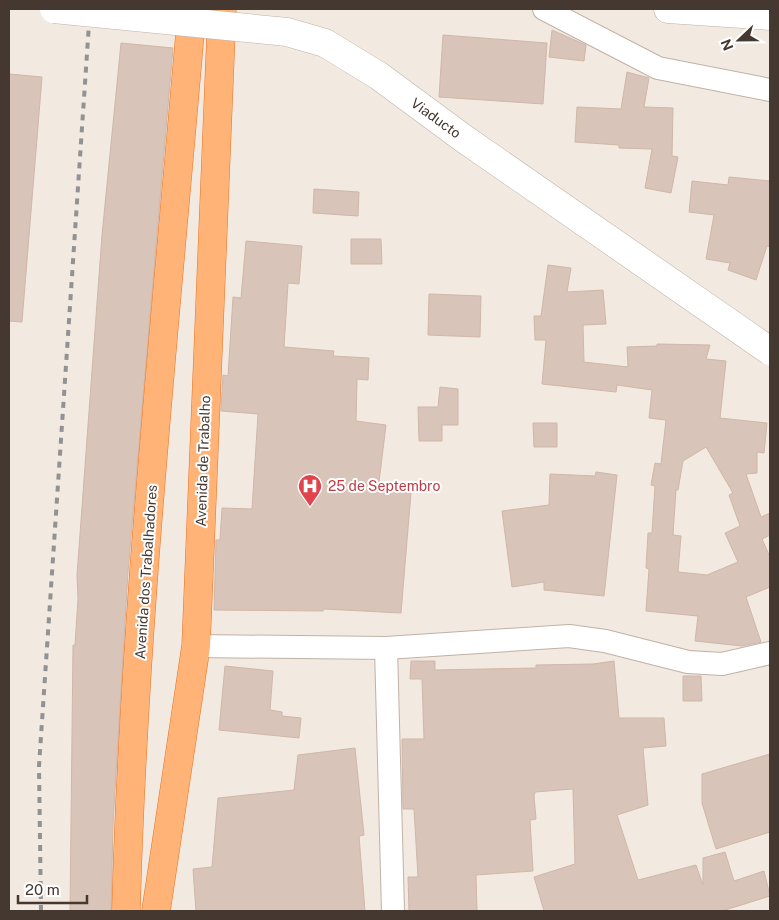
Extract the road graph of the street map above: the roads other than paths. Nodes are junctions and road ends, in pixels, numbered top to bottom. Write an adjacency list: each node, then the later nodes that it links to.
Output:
1 (54, 9): 8 (street, Viaducto, bridge)
2 (192, 9): 12 (highway, Avenida dos Trabalhadores)
3 (222, 9): 9 (highway, Avenida de Trabalho)
4 (544, 9): 7 (street)
5 (668, 9): 6 (street)
6 (770, 16)
7 (770, 90)
8 (770, 351)
9 (196, 646): 10 (street); 13 (highway, Avenida de Trabalho)
10 (386, 648): 11 (street); 14 (street)
11 (770, 653)
12 (126, 911)
13 (156, 911)
14 (393, 911)

